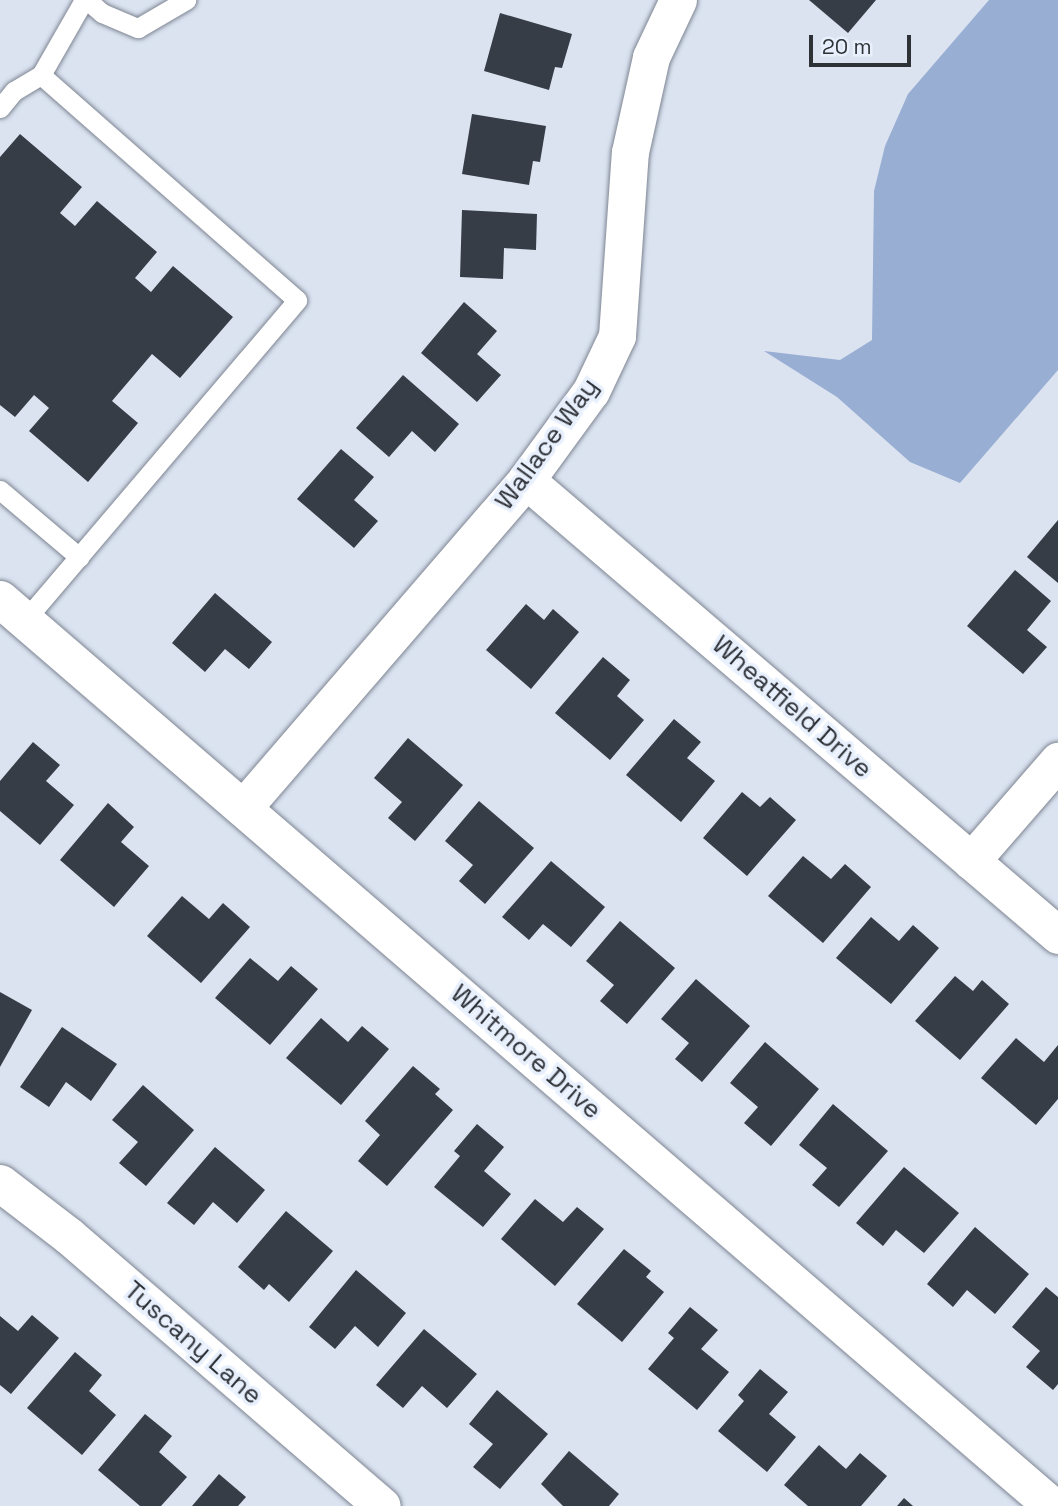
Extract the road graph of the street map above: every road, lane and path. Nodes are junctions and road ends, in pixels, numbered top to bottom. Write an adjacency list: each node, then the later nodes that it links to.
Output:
1 (86, 0): 2 (lane); 4 (lane)
2 (186, 0)
3 (678, 0): 6 (street, Wallace Way)
4 (41, 75): 5 (lane); 8 (lane)
5 (0, 108)
6 (526, 480): 11 (street, Wallace Way); 12 (street, Wheatfield Drive)
7 (0, 490): 8 (lane)
8 (79, 557): 9 (lane)
9 (12, 610): 11 (street, Whitmore Drive)
10 (1058, 761): 12 (street)
11 (243, 808): 16 (street, Whitmore Drive)
12 (971, 860): 13 (street, Wheatfield Drive)
13 (1058, 935)
14 (0, 1183): 15 (street, Tuscany Lane)
15 (383, 1506)
16 (1052, 1506)

